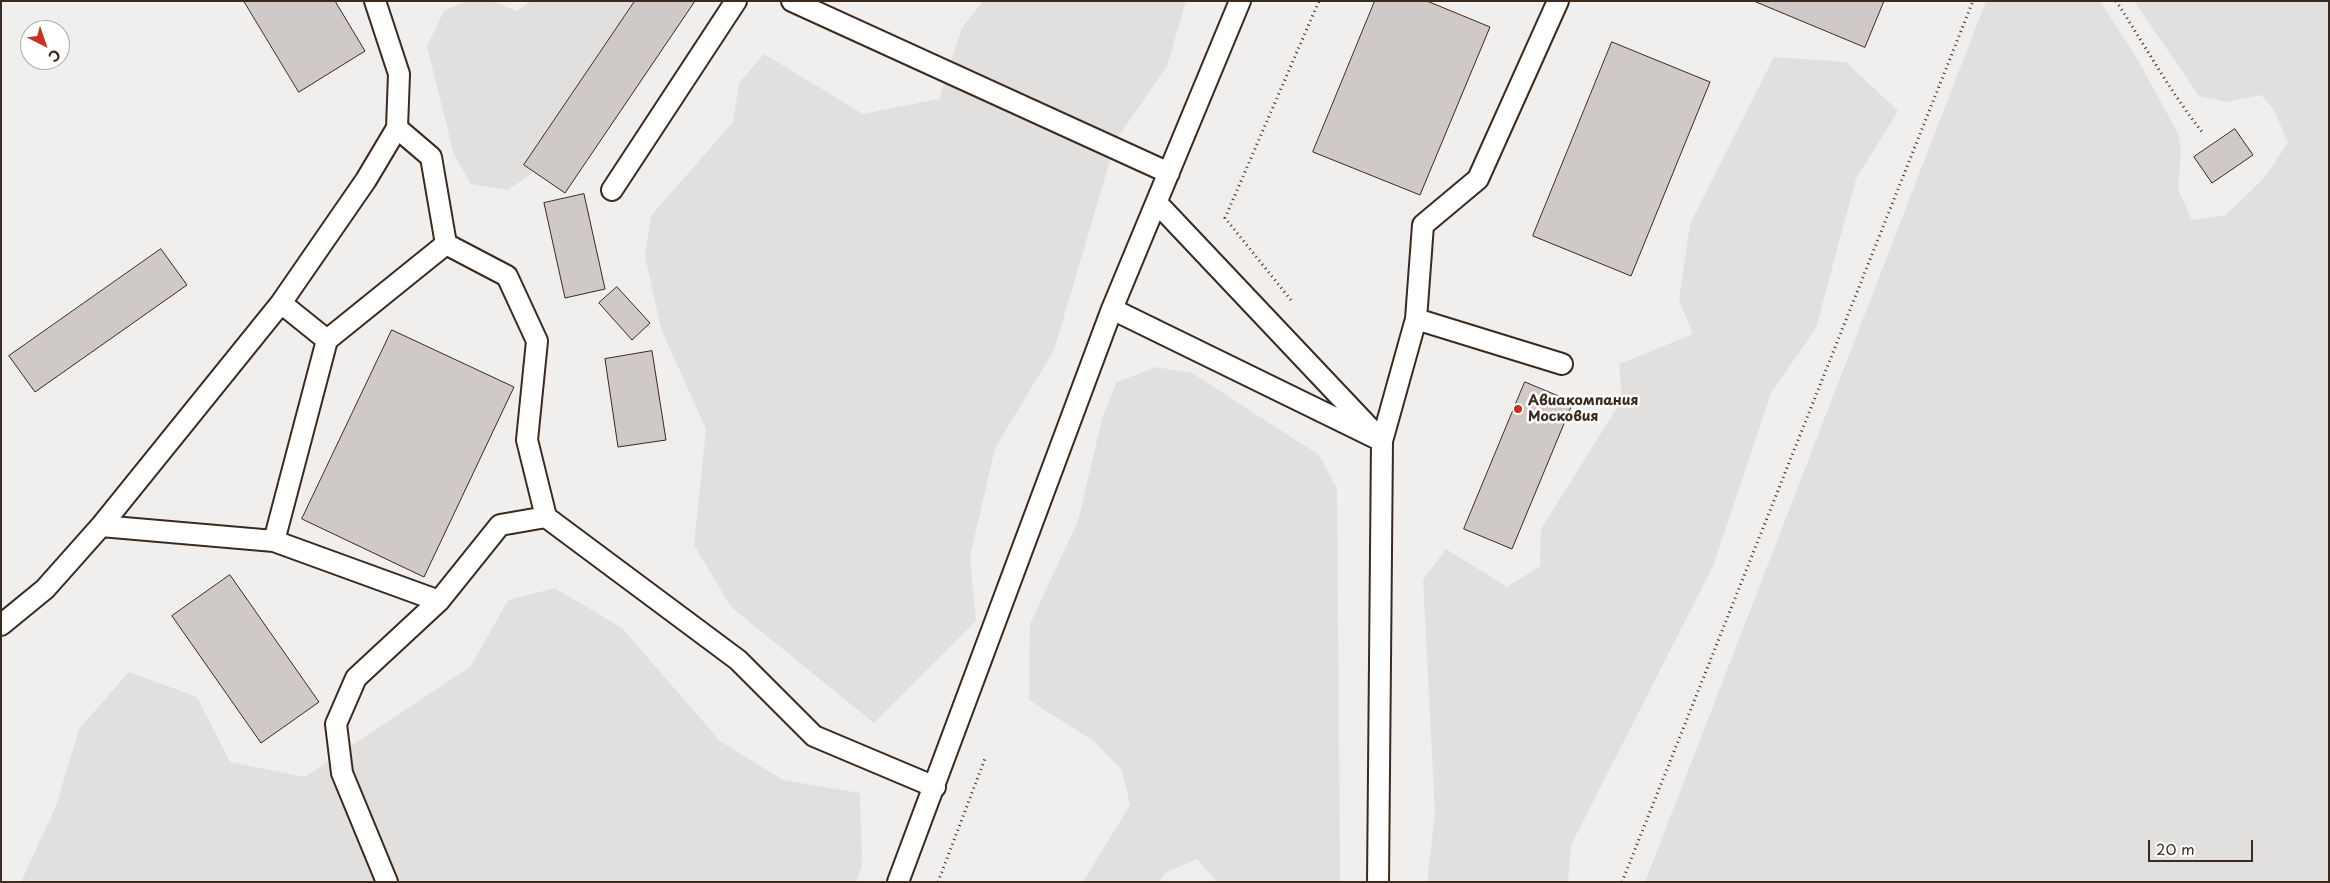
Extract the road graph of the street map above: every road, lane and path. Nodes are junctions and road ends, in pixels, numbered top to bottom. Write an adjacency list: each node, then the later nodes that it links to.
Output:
1 (375, 1): 8 (lane)
2 (736, 1): 11 (lane)
3 (792, 1): 10 (lane)
4 (1240, 1): 10 (lane)
5 (1558, 1): 16 (lane)
6 (1973, 1): 31 (path)
7 (2116, 1): 9 (path)
8 (397, 128): 13 (lane); 14 (lane)
9 (2203, 133)
10 (1169, 173): 12 (lane)
11 (612, 190)
12 (1157, 203): 15 (lane); 19 (lane)
13 (446, 244): 17 (lane); 20 (lane)
14 (281, 303): 17 (lane); 21 (lane)
15 (1112, 309): 19 (lane); 26 (lane)
16 (1416, 319): 18 (lane); 19 (lane)
17 (327, 340): 22 (lane)
18 (1562, 364)
19 (1382, 441): 30 (lane)
20 (546, 517): 23 (lane); 26 (lane)
21 (102, 526): 22 (lane); 24 (lane)
22 (274, 541): 23 (lane)
23 (439, 600): 27 (lane)
24 (1, 625)
25 (986, 756): 29 (path)
26 (934, 787): 28 (lane)
27 (387, 882)
28 (898, 882)
29 (938, 882)
30 (1378, 882)
31 (1622, 882)

